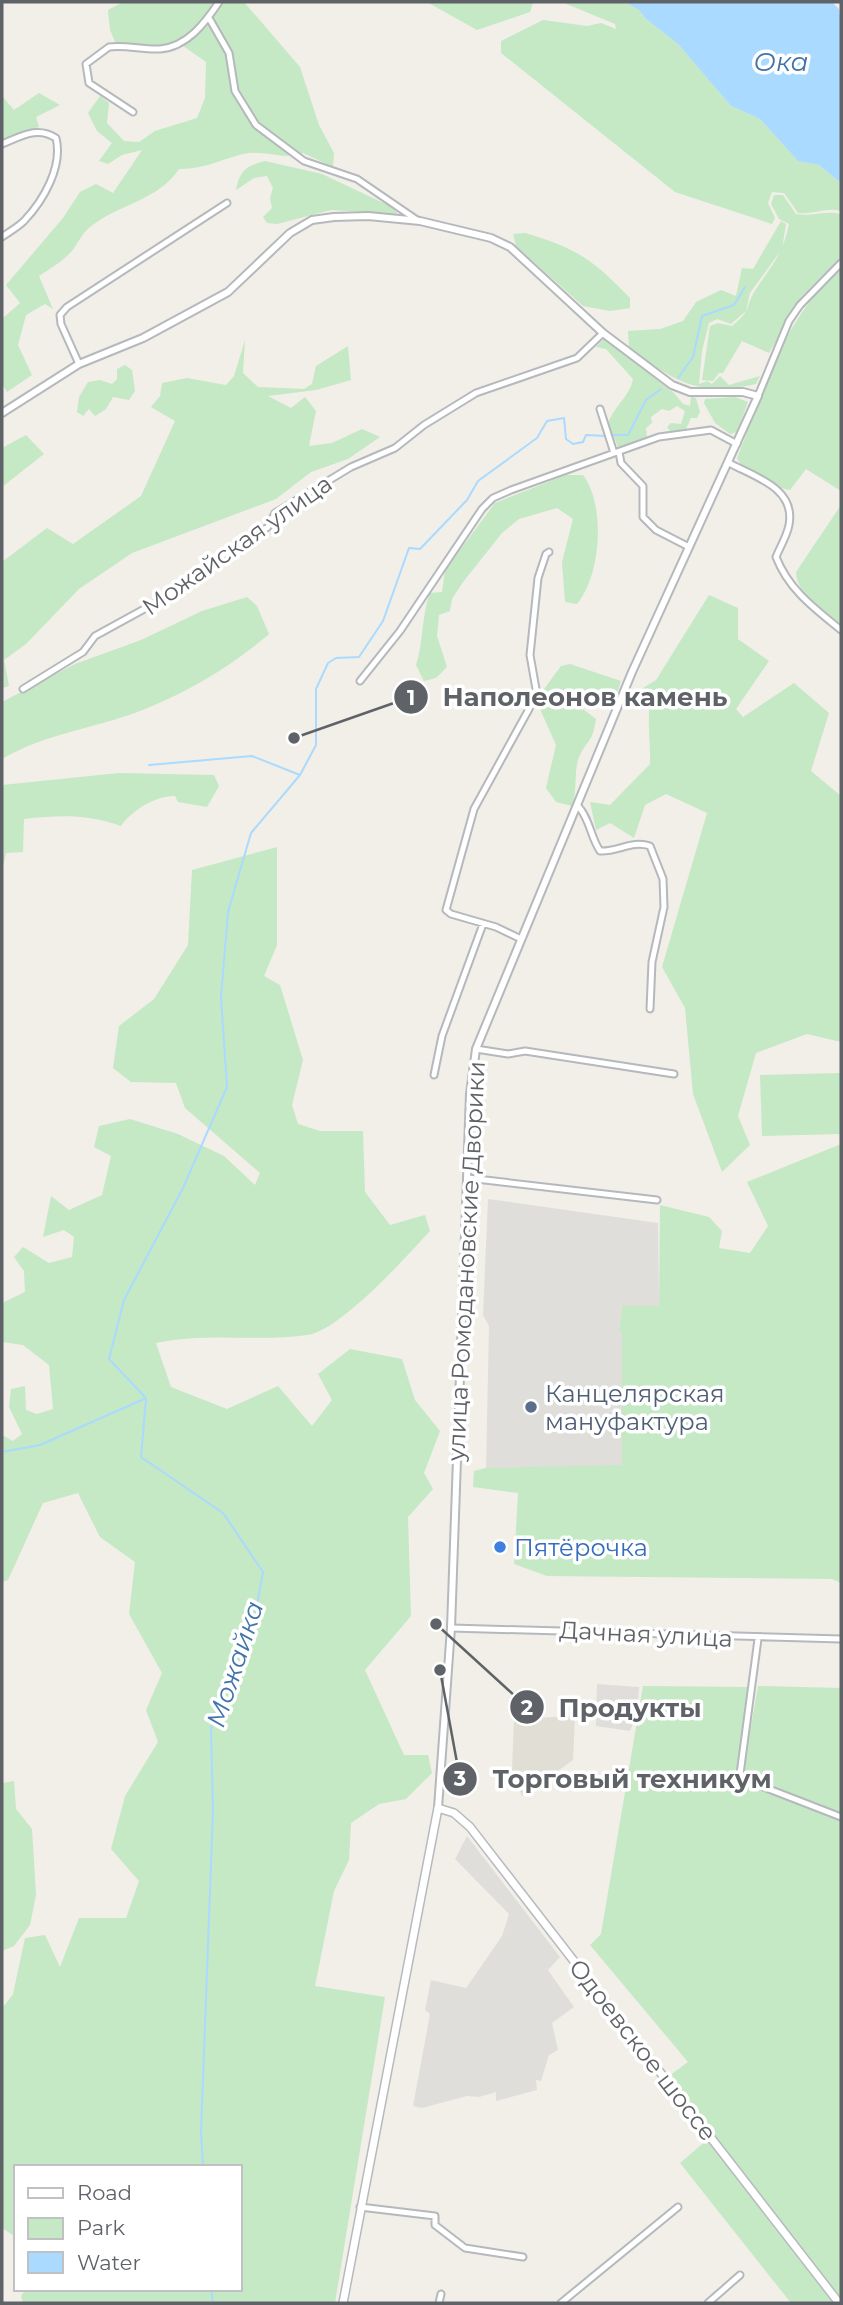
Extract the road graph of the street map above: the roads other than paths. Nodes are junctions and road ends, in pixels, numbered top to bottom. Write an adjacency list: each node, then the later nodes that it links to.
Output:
1 (219, 2): 2 (street)
2 (209, 18): 3 (street); 6 (street)
3 (133, 113)
4 (2, 144): 7 (street)
5 (227, 203): 10 (street)
6 (419, 221): 9 (street); 10 (street)
7 (2, 237)
8 (841, 263): 11 (street)
9 (603, 333): 11 (street); 21 (street, Можайская улица)
10 (79, 364): 13 (street)
11 (758, 396): 14 (street, улица Ромодановские Дворики)
12 (600, 409): 15 (street)
13 (2, 413)
14 (737, 444): 15 (street); 16 (street, улица Ромодановские Дворики)
15 (617, 453): 17 (street); 20 (street)
16 (729, 463): 17 (street, улица Ромодановские Дворики); 19 (street)
17 (689, 547): 22 (street, улица Ромодановские Дворики)
18 (549, 552): 23 (street)
19 (841, 630)
20 (360, 681)
21 (23, 689)
22 (578, 806): 24 (street, улица Ромодановские Дворики); 25 (street)
23 (484, 924): 24 (street); 28 (street)
24 (519, 939): 26 (street, улица Ромодановские Дворики)
25 (650, 1009)
26 (475, 1049): 27 (street); 29 (street, улица Ромодановские Дворики)
27 (674, 1074)
28 (434, 1075)
29 (468, 1178): 30 (street); 31 (street, улица Ромодановские Дворики)
30 (657, 1200)
31 (450, 1628): 32 (street, Дачная улица); 34 (street, улица Ромодановские Дворики)
32 (758, 1639): 33 (street, Дачная улица); 35 (street)
33 (841, 1639)
34 (438, 1808): 36 (main road); 45 (main road, Одоевское шоссе)
35 (841, 1817)
36 (360, 2207): 38 (street); 41 (main road)
37 (678, 2207): 43 (street)
38 (523, 2257)
39 (740, 2275): 44 (street)
40 (441, 2294): 42 (street)
41 (343, 2303)
42 (439, 2303)
43 (561, 2303)
44 (708, 2303)
45 (839, 2303)

